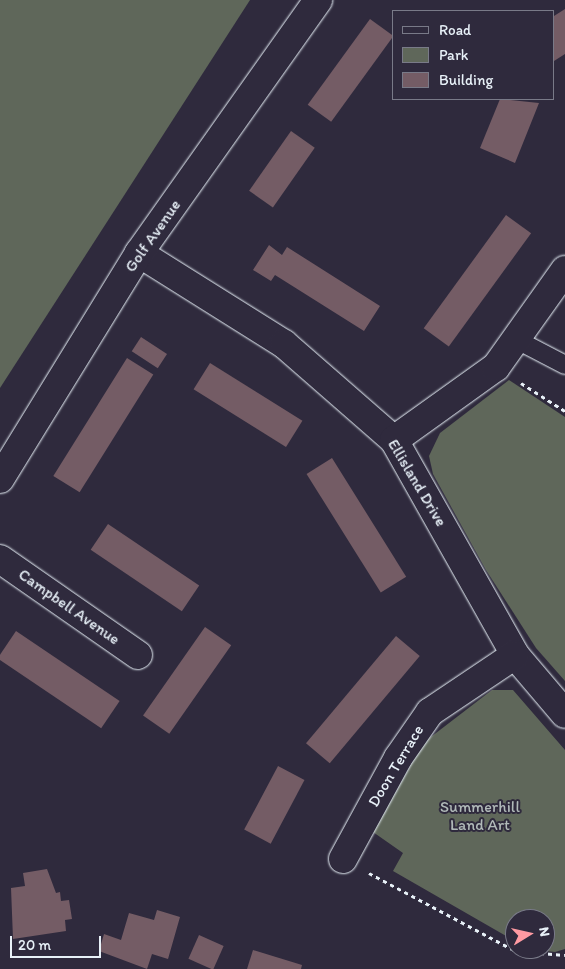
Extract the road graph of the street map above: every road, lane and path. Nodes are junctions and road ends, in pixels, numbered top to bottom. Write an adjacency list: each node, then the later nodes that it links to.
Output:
1 (318, 0): 2 (street, Golf Avenue)
2 (138, 253): 8 (street, Ellisland Drive); 9 (street, Golf Avenue)
3 (565, 270): 4 (street)
4 (517, 340): 5 (lane); 6 (street)
5 (565, 365)
6 (496, 367): 7 (path); 8 (street)
7 (565, 411)
8 (394, 440): 12 (street, Ellisland Drive)
9 (0, 479)
10 (0, 559): 11 (street, Campbell Avenue)
11 (138, 655)
12 (515, 655): 13 (street, Ellisland Drive); 14 (street, Doon Terrace)
13 (565, 714)
14 (343, 859): 15 (path)
15 (565, 955)

